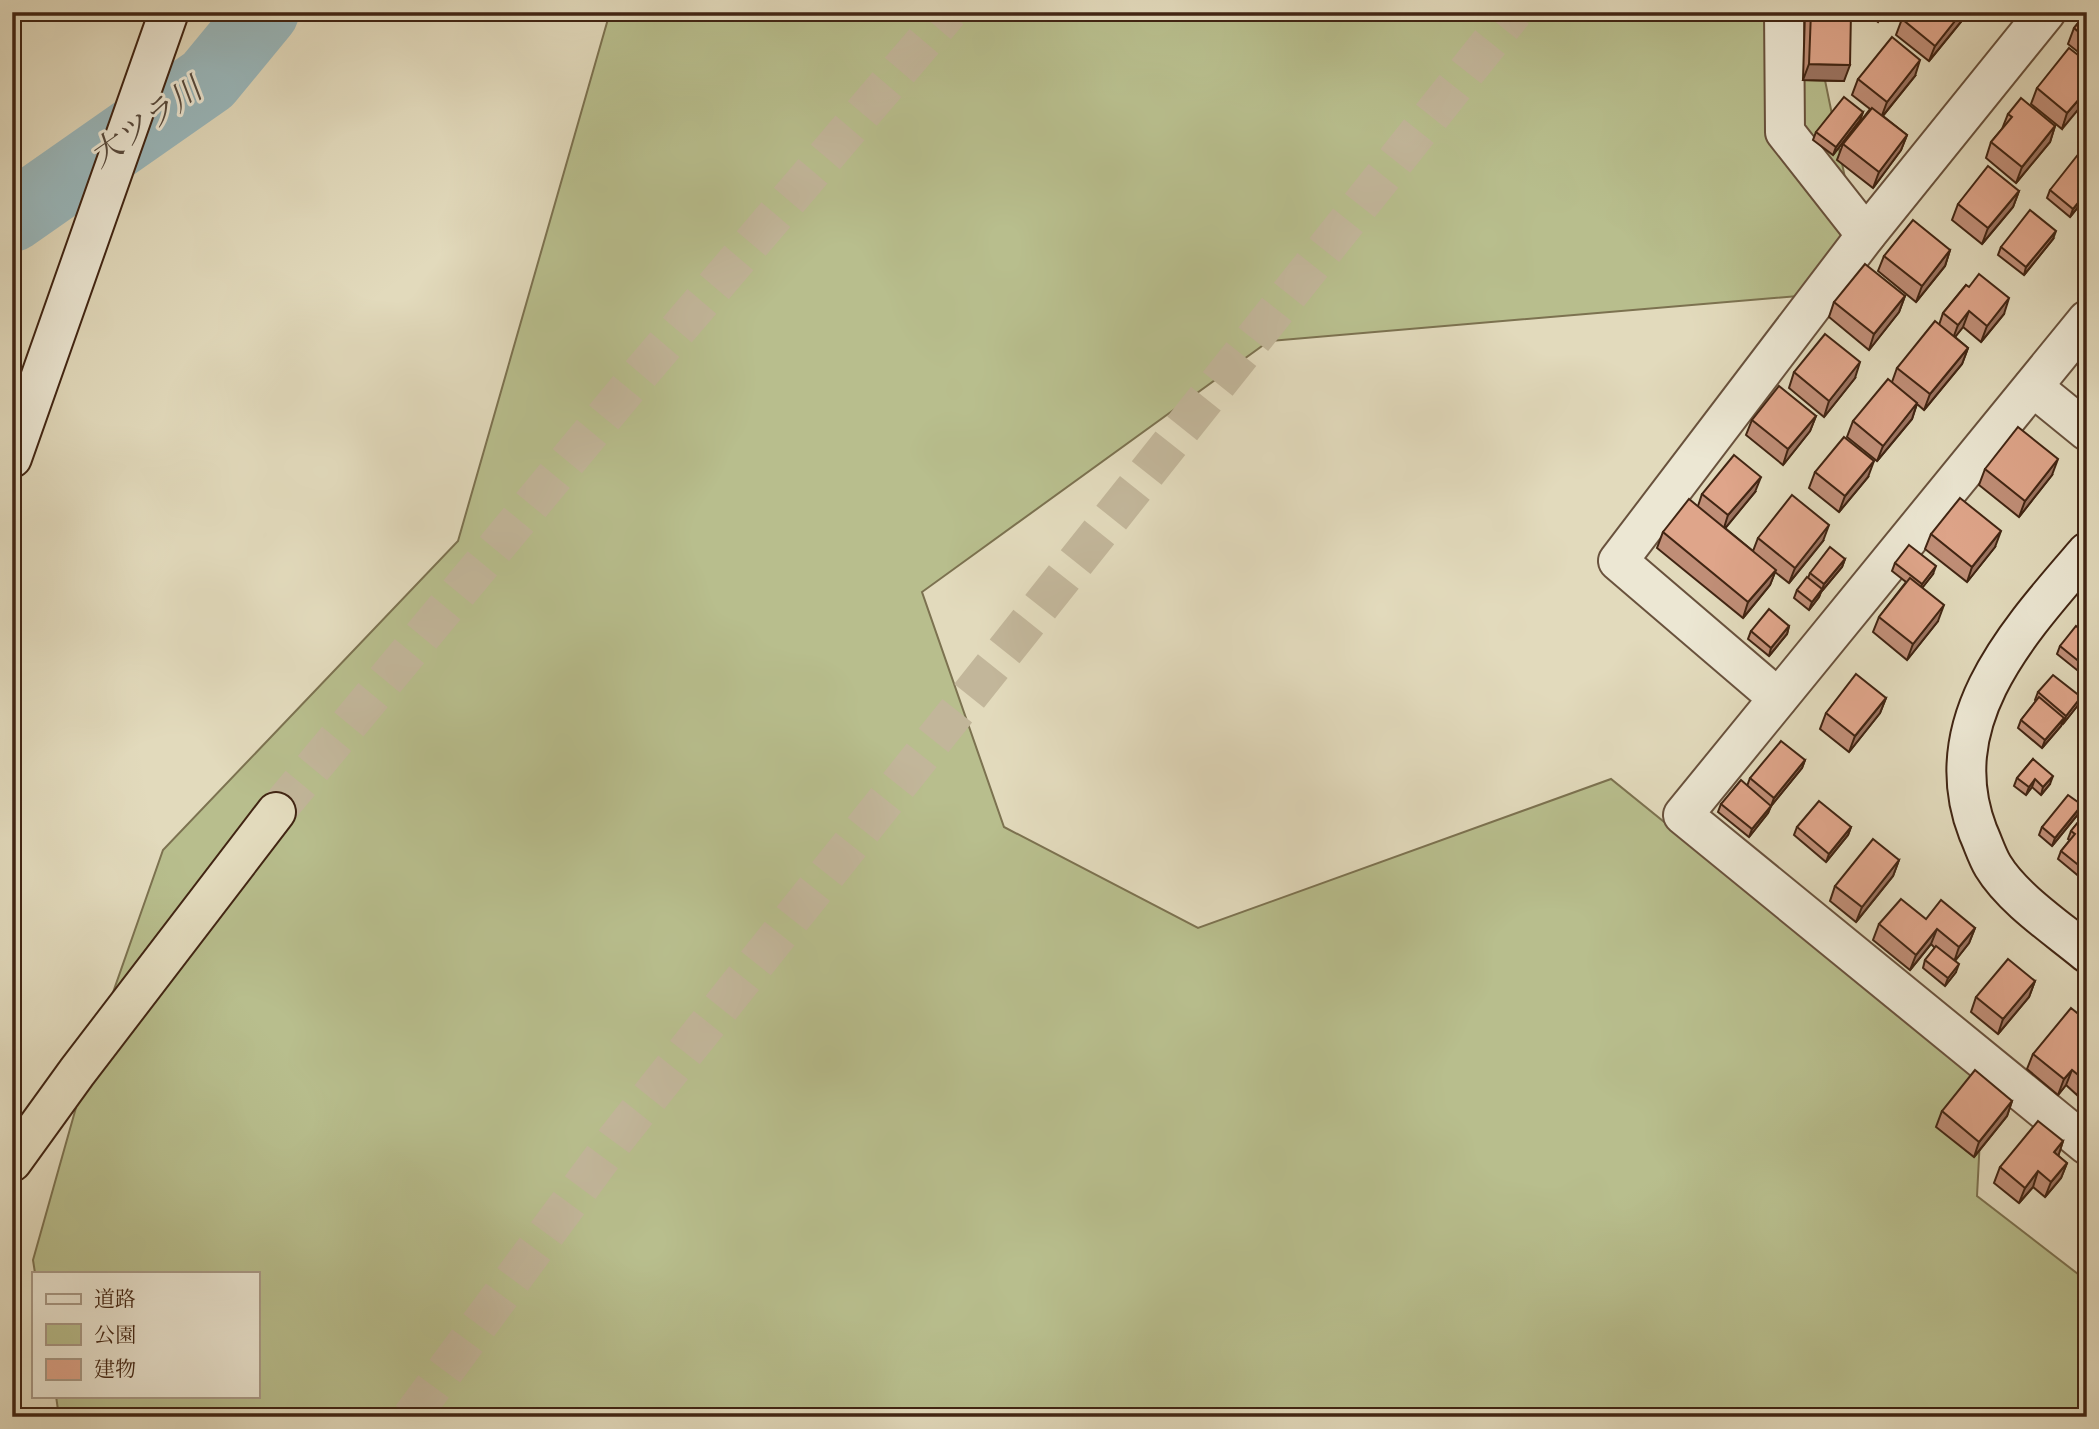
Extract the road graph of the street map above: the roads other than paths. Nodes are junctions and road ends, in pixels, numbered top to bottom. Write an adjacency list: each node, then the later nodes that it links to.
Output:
1 (1784, 12): 4 (street)
2 (2046, 12): 4 (street)
3 (167, 20): 8 (street)
4 (1866, 235): 10 (street)
5 (2087, 320): 6 (street)
6 (2033, 387): 7 (street); 10 (street)
7 (2087, 431)
8 (12, 458)
9 (2087, 552): 12 (street)
10 (1777, 698): 13 (street)
11 (276, 812): 14 (highway)
12 (2087, 953)
13 (2087, 1145)
14 (12, 1163)

